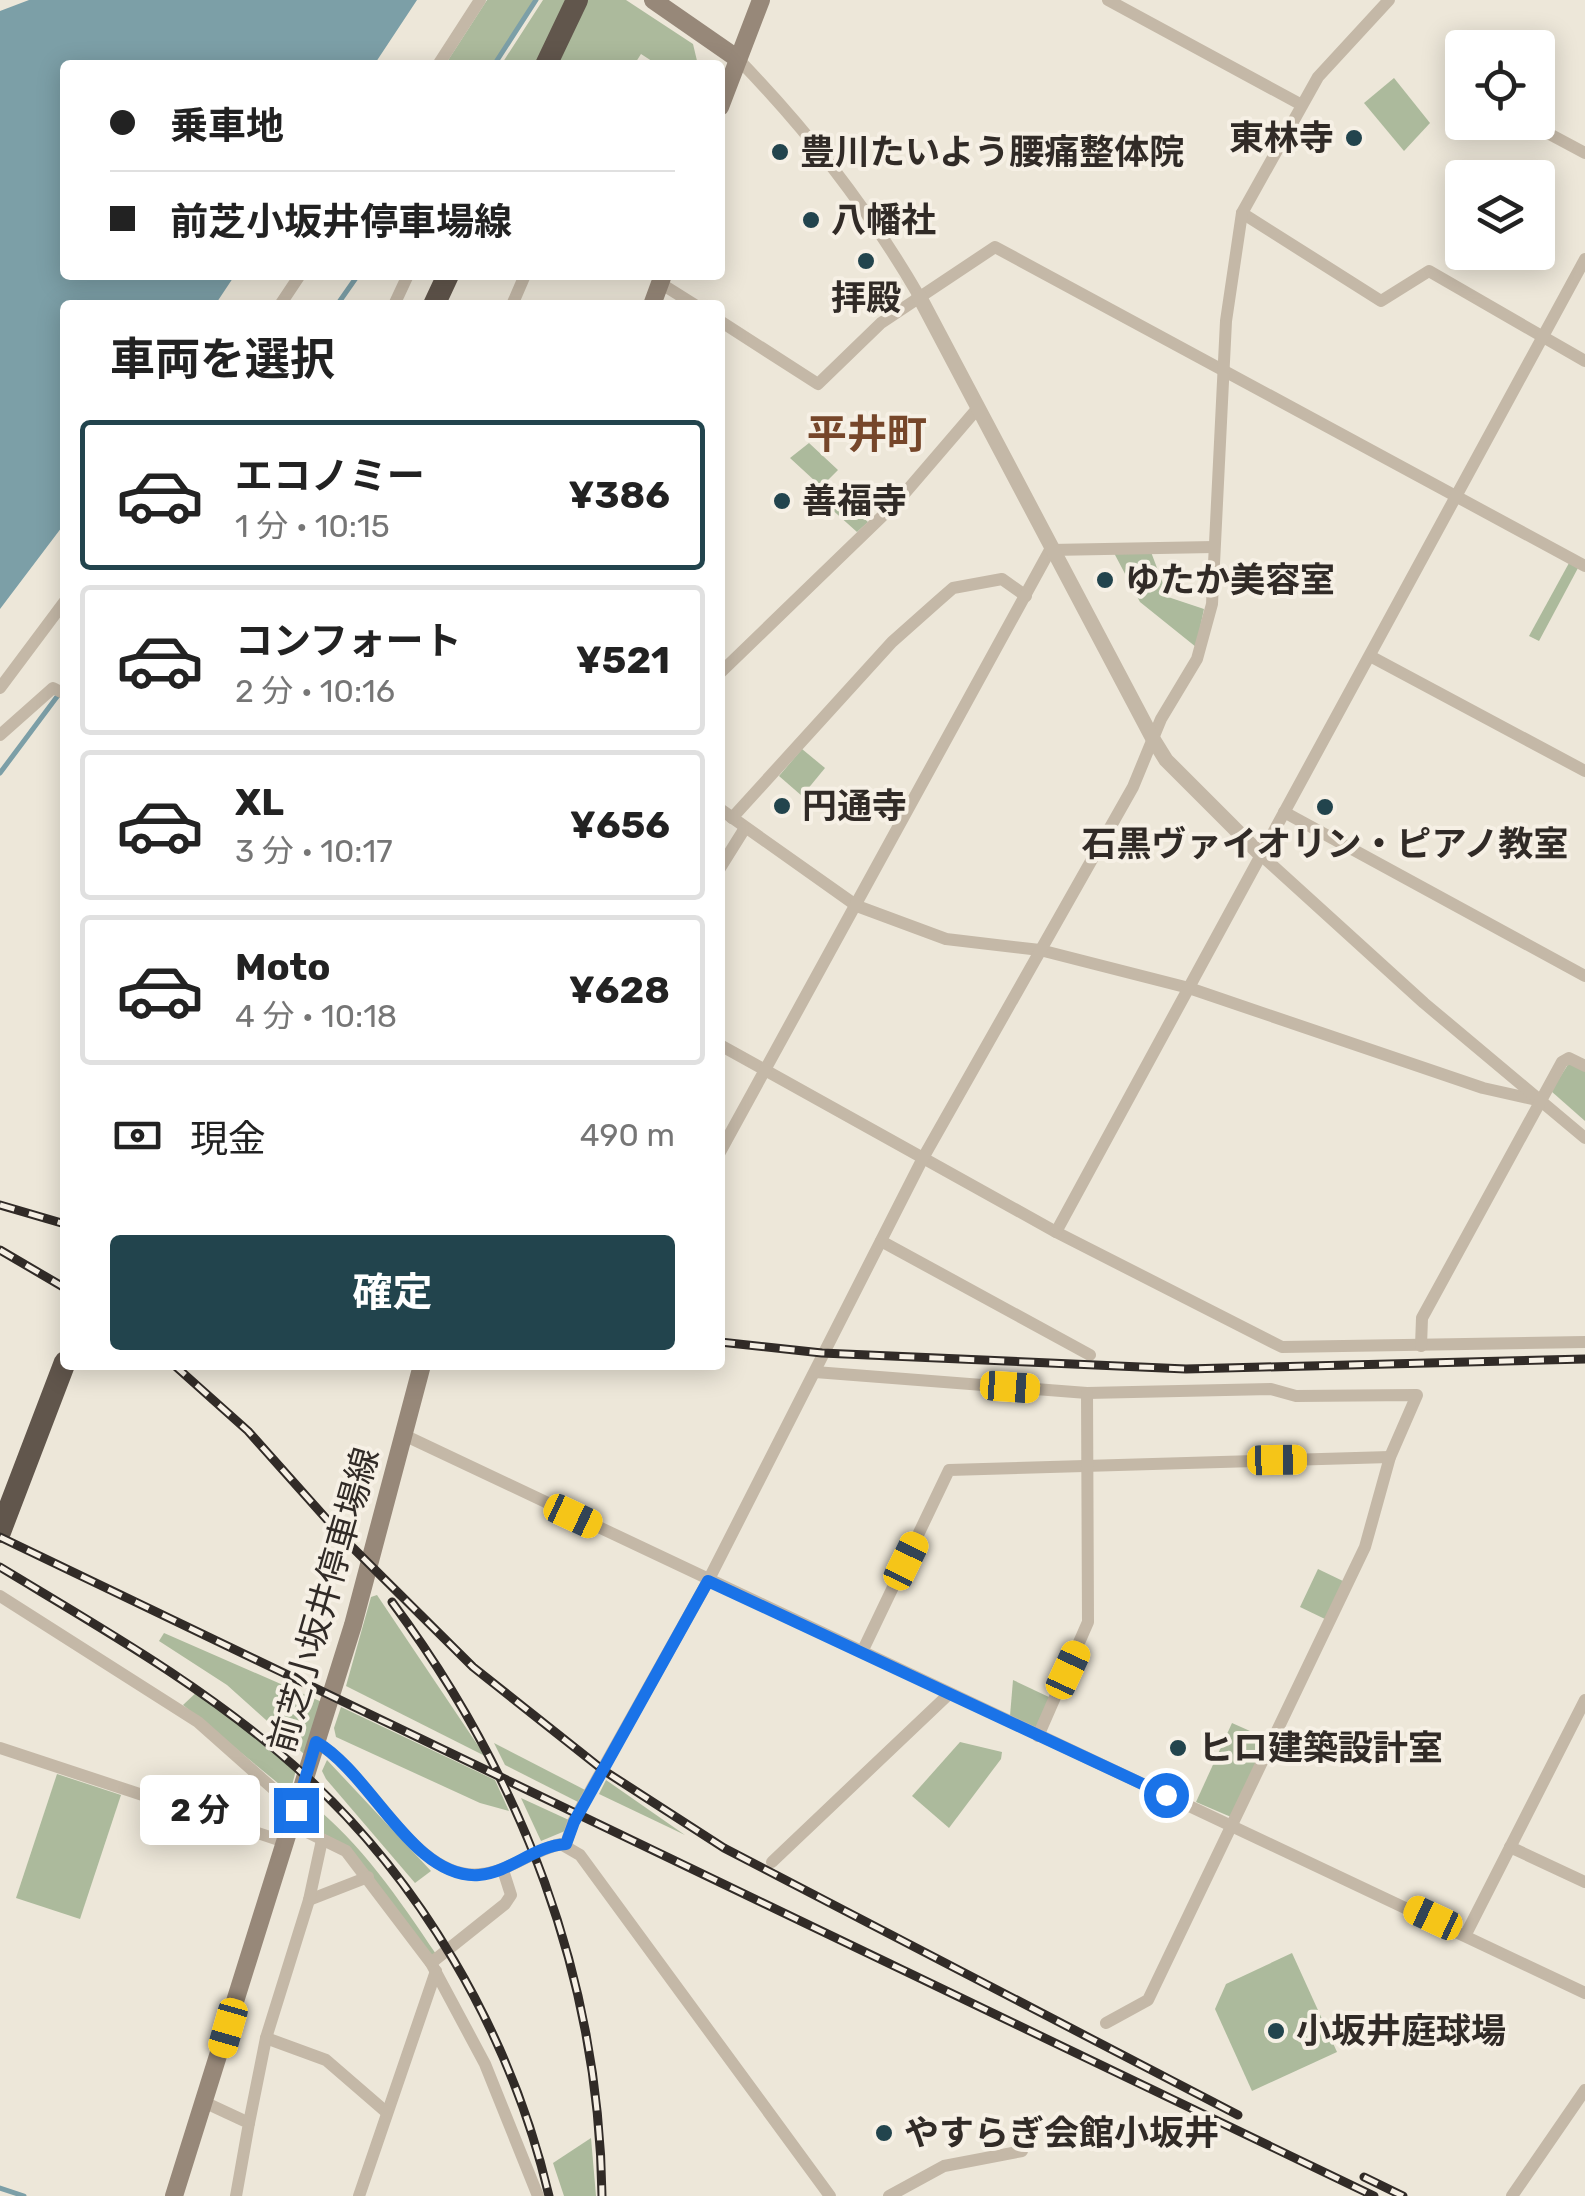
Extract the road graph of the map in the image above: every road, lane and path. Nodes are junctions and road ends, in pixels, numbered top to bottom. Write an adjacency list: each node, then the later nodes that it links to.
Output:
1 (480, 0): 8 (street)
2 (576, 0): 9 (highway)
3 (652, 0): 7 (main road)
4 (762, 0): 7 (main road)
5 (1108, 0): 11 (street)
6 (1388, 0): 11 (street)
7 (738, 59): 10 (main road); 17 (street)
8 (441, 60)
9 (548, 60)
10 (725, 94)
11 (1300, 104): 14 (street)
12 (1555, 137): 13 (street)
13 (1585, 154)
14 (1242, 213): 20 (street); 22 (street)
15 (1585, 260): 20 (street)
16 (663, 280): 18 (street)
17 (919, 296): 19 (street); 22 (street); 23 (street)
18 (688, 300)
19 (725, 324)
20 (1543, 339): 21 (street); 24 (street)
21 (1585, 361)
22 (1223, 372): 24 (street); 25 (street)
23 (977, 408): 26 (street); 31 (street)
24 (1454, 495): 27 (street); 30 (street)
25 (1214, 547): 26 (street); 35 (street)
26 (1050, 550): 28 (street); 35 (street)
27 (1585, 566)
28 (1026, 596): 38 (street); 42 (street)
29 (60, 609): 32 (street)
30 (1370, 656): 36 (street); 37 (street)
31 (725, 668)
32 (0, 688)
33 (60, 692): 34 (street)
34 (0, 735)
35 (1154, 739): 40 (street); 43 (street)
36 (1585, 771)
37 (1284, 812): 40 (street); 44 (street)
38 (726, 813): 39 (street)
39 (745, 828): 41 (street); 42 (street)
40 (1261, 855): 45 (street); 49 (street)
41 (725, 860)
42 (857, 906): 43 (street); 48 (street)
43 (1040, 950): 45 (street); 52 (street)
44 (1585, 976)
45 (1189, 988): 49 (street); 53 (street)
46 (725, 1048): 48 (street)
47 (1585, 1066): 49 (street)
48 (765, 1072): 51 (street); 52 (street)
49 (1541, 1101): 50 (street); 56 (street)
50 (1585, 1138)
51 (725, 1143)
52 (923, 1158): 53 (street); 54 (street)
53 (1056, 1232): 56 (street)
54 (881, 1241): 57 (street); 60 (street)
55 (1585, 1342): 56 (street)
56 (1421, 1346)
57 (1090, 1355)
58 (62, 1370): 65 (highway)
59 (421, 1370): 62 (main road, 前芝小坂井停車場線)
60 (814, 1372): 61 (street); 66 (street)
61 (1088, 1393): 63 (street); 64 (street)
62 (406, 1436): 66 (street); 72 (main road, 前芝小坂井停車場線)
63 (1390, 1457): 64 (street); 75 (street)
64 (1088, 1463): 68 (street); 71 (street)
65 (0, 1532)
66 (708, 1581): 68 (street); 77 (street)
67 (0, 1596): 74 (street)
68 (862, 1652): 69 (street)
69 (949, 1694): 71 (street); 79 (street)
70 (1585, 1700): 78 (street)
71 (1038, 1736): 75 (street)
72 (316, 1742): 74 (main road, 前芝小坂井停車場線); 80 (street)
73 (0, 1748): 74 (street)
74 (291, 1825): 76 (street); 90 (main road, 前芝小坂井停車場線)
75 (1230, 1825): 84 (street); 87 (street)
76 (322, 1840): 81 (street); 83 (street)
77 (566, 1844): 80 (street); 98 (street)
78 (1510, 1847): 82 (street); 84 (street)
79 (772, 1862)
80 (503, 1870): 85 (street)
81 (368, 1877): 83 (street); 85 (street)
82 (1585, 1882)
83 (308, 1900): 88 (street)
84 (1466, 1934): 86 (street)
85 (433, 1967): 91 (street); 94 (street)
86 (1585, 1993)
87 (1106, 2024)
88 (266, 2038): 91 (street); 92 (street)
89 (1585, 2090): 100 (street)
90 (206, 2103): 92 (street); 95 (main road, 前芝小坂井停車場線)
91 (385, 2111): 97 (street)
92 (248, 2123): 96 (street)
93 (1022, 2151): 99 (street)
94 (535, 2194)
95 (174, 2196)
96 (236, 2196)
97 (359, 2196)
98 (830, 2196)
99 (889, 2196)
100 (1512, 2196)

